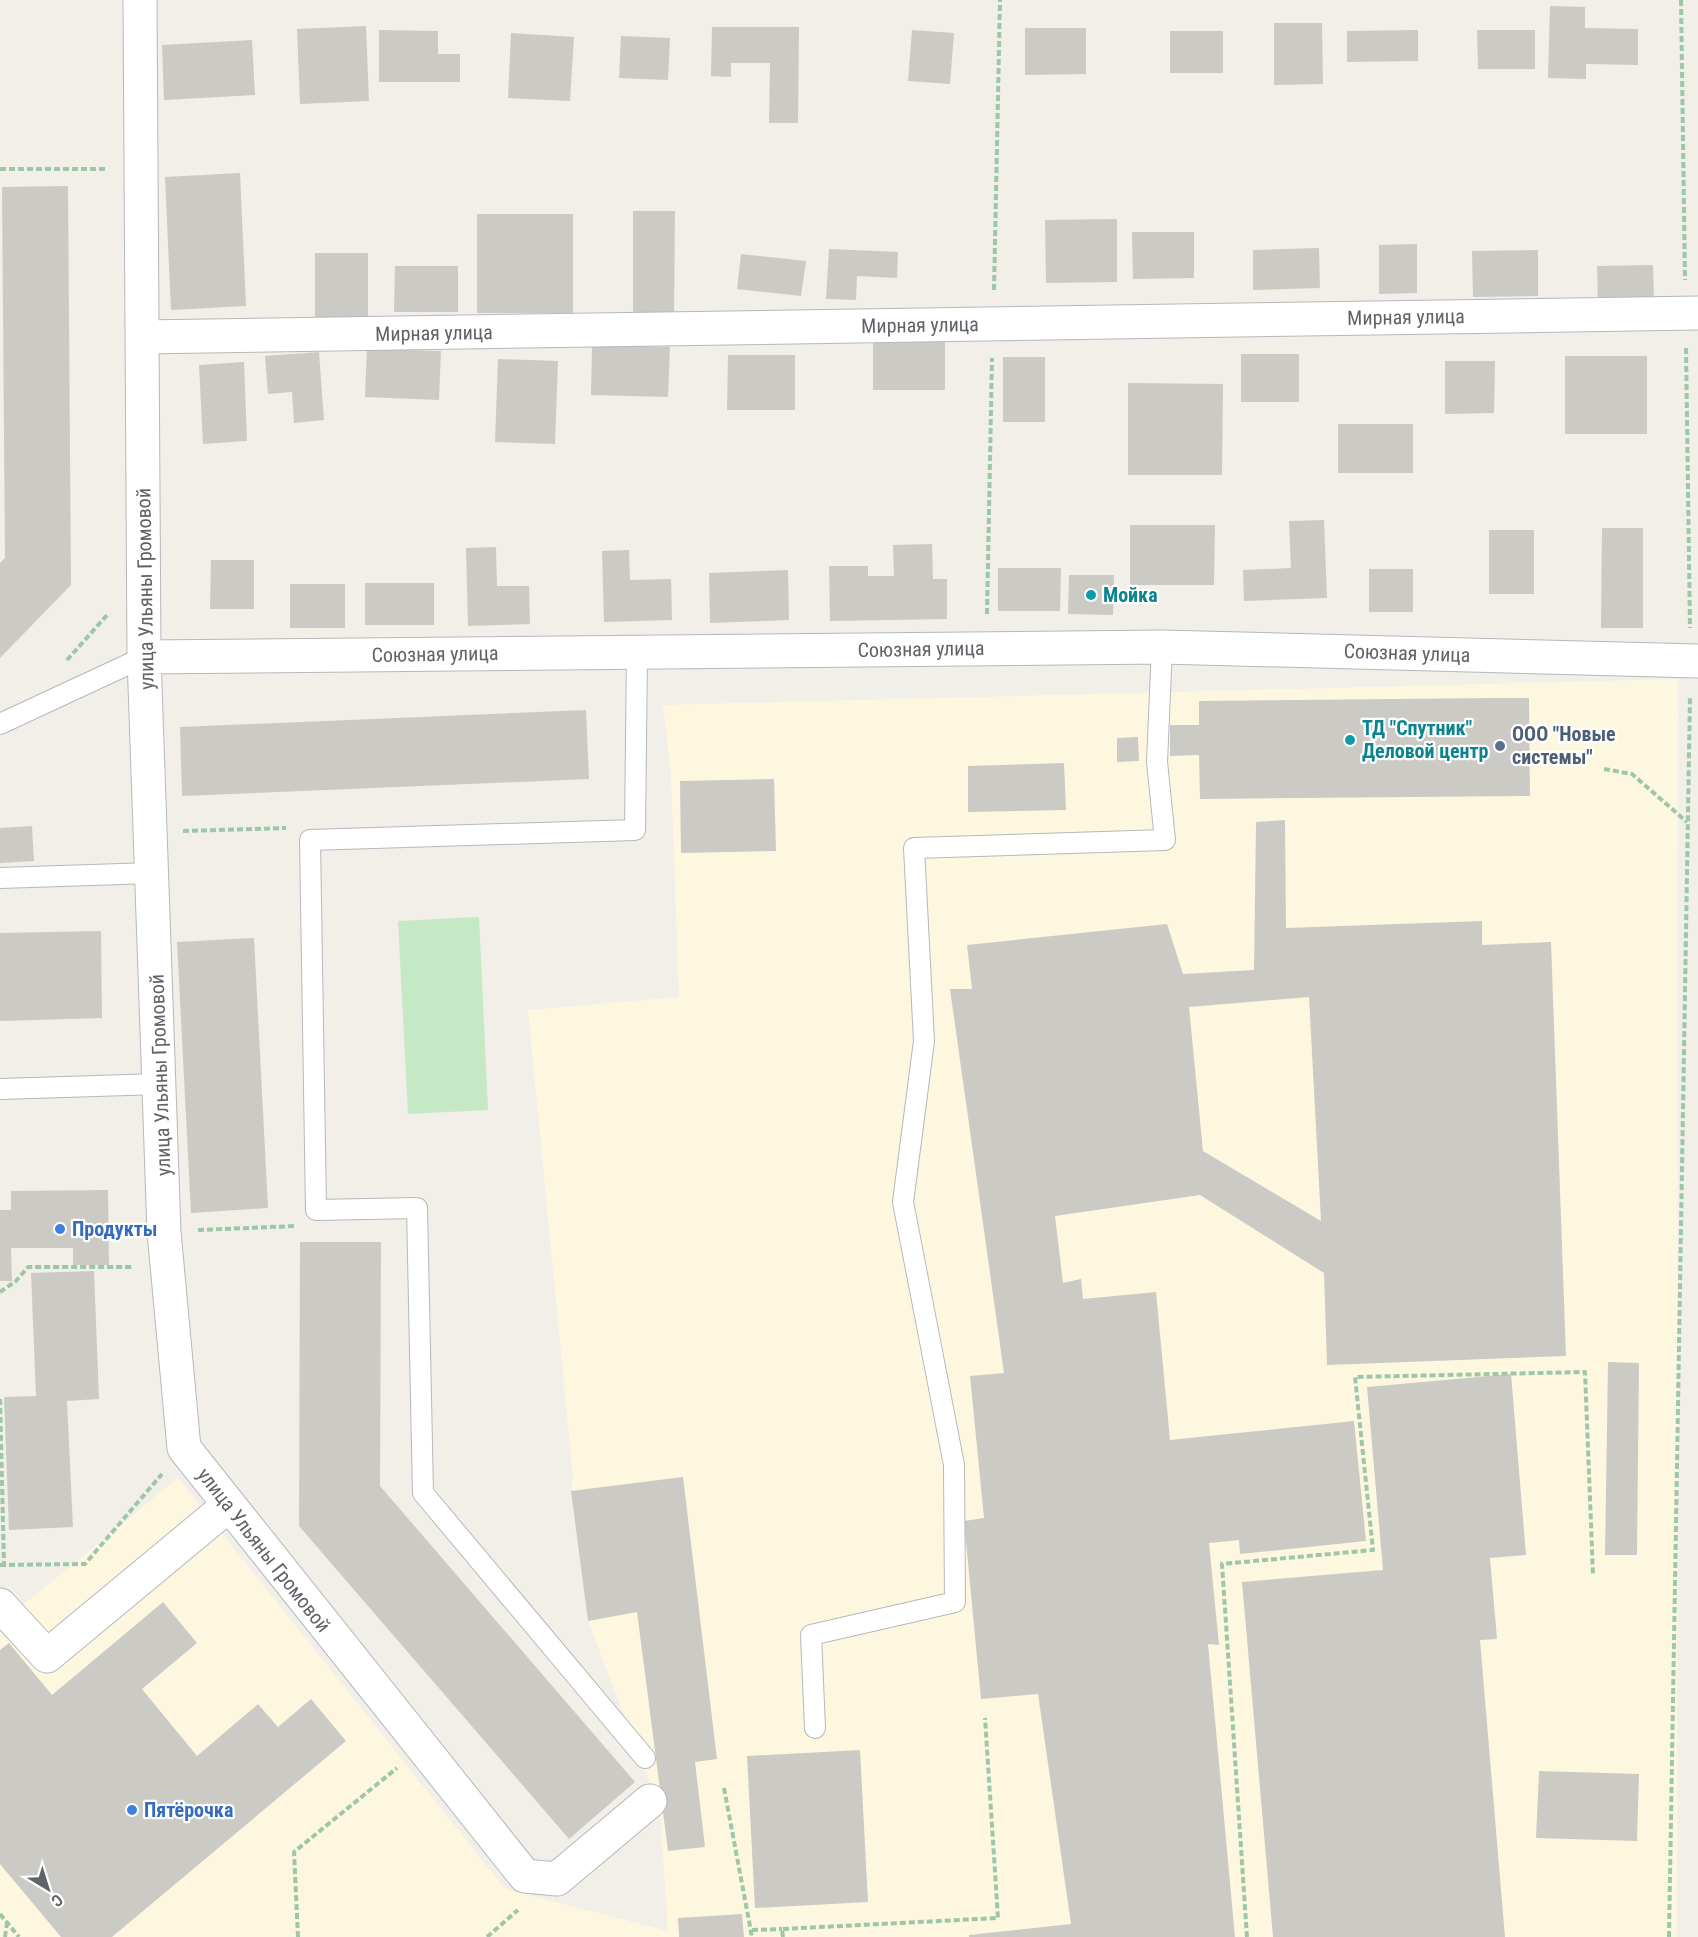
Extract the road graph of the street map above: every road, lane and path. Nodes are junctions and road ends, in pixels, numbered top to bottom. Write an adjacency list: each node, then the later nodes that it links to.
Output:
1 (140, 0): 2 (street, улица Ульяны Громовой)
2 (141, 168): 3 (path); 5 (street, улица Ульяны Громовой)
3 (0, 169)
4 (1698, 313): 5 (street, Мирная улица)
5 (142, 337): 8 (street, улица Ульяны Громовой)
6 (1162, 647): 7 (street, Союзная улица); 9 (street, Союзная улица); 32 (lane)
7 (637, 652): 8 (street, Союзная улица); 19 (lane)
8 (144, 657): 10 (lane); 15 (street, улица Ульяны Громовой)
9 (1694, 661): 13 (path)
10 (0, 724)
11 (1604, 769): 13 (path)
12 (287, 821): 14 (path)
13 (1688, 822): 47 (path)
14 (180, 831)
15 (153, 873): 16 (lane); 17 (street, улица Ульяны Громовой)
16 (0, 878)
17 (160, 1084): 18 (lane); 22 (street, улица Ульяны Громовой)
18 (0, 1089)
19 (316, 1210): 21 (path); 34 (lane)
20 (294, 1215): 21 (path)
21 (294, 1227): 22 (path)
22 (164, 1232): 23 (street, улица Ульяны Громовой)
23 (168, 1267): 24 (path); 26 (street, улица Ульяны Громовой)
24 (0, 1292)
25 (0, 1399): 28 (path)
26 (183, 1448): 27 (street, улица Ульяны Громовой); 28 (path)
27 (229, 1506): 30 (street); 33 (street, улица Ульяны Громовой)
28 (2, 1565)
29 (1593, 1575): 46 (path)
30 (0, 1605)
31 (985, 1718): 39 (path)
32 (815, 1728)
33 (422, 1747): 36 (street, улица Ульяны Громовой); 43 (path)
34 (645, 1758)
35 (724, 1788): 40 (path)
36 (650, 1801)
37 (0, 1914): 38 (path)
38 (7, 1922): 41 (path); 42 (path)
39 (782, 1929): 40 (path); 45 (path)
40 (752, 1930): 44 (path)
41 (5, 1937)
42 (20, 1937)
43 (298, 1937)
44 (752, 1937)
45 (783, 1937)
46 (1247, 1937)
47 (1669, 1937)

